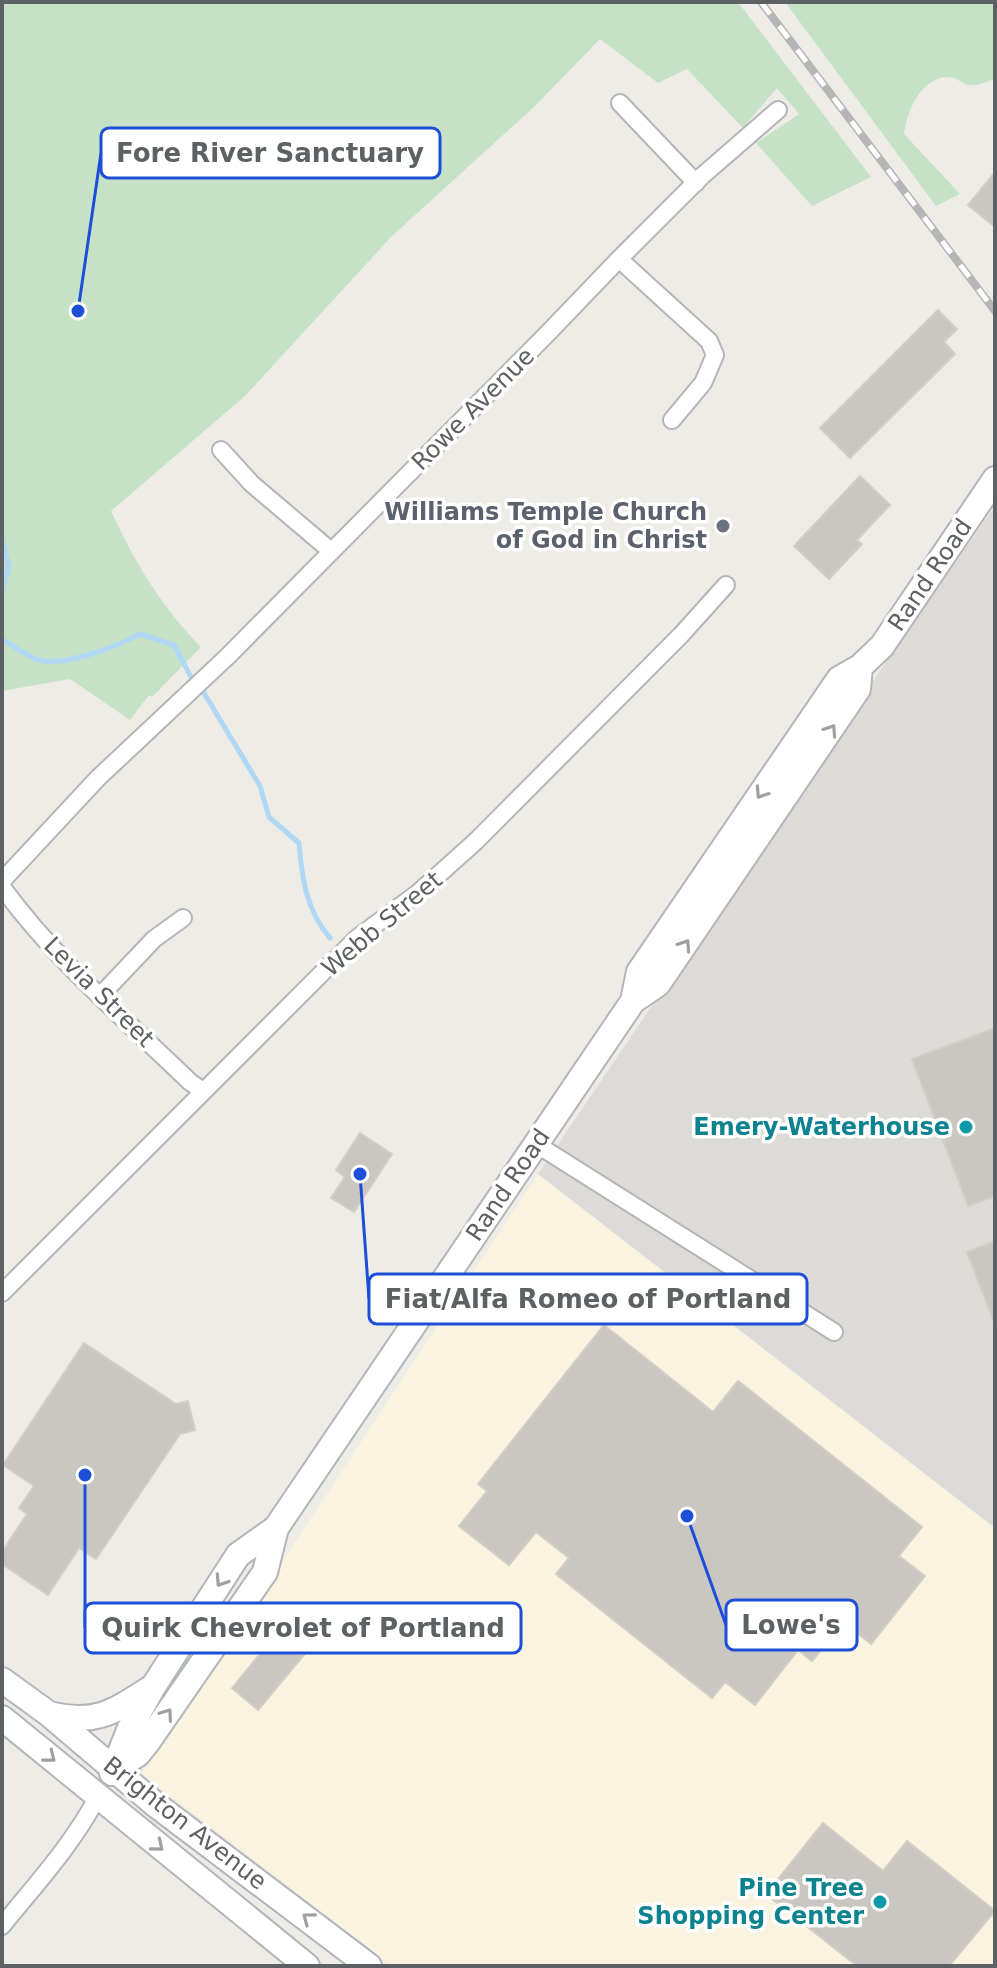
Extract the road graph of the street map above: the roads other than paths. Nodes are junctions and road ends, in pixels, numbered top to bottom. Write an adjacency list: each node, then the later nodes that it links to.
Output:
1 (620, 103): 3 (street)
2 (778, 110): 3 (street, Rowe Avenue)
3 (696, 183): 4 (street, Rowe Avenue)
4 (619, 259): 5 (street); 8 (street, Rowe Avenue)
5 (672, 420)
6 (221, 450): 8 (street)
7 (995, 479): 14 (main road, Rand Road)
8 (331, 551): 10 (street, Rowe Avenue)
9 (726, 585): 13 (street, Webb Street)
10 (2, 884): 12 (street, Levia Street)
11 (183, 918): 12 (street)
12 (100, 996): 13 (street, Levia Street)
13 (203, 1091): 15 (street, Webb Street)
14 (536, 1144): 16 (street); 17 (main road, Rand Road)
15 (2, 1293)
16 (834, 1332)
17 (276, 1528): 19 (main road, Rand Road, one-way to 19); 22 (main road, Rand Road, one-way to 17)
18 (2, 1680): 20 (main road, Brighton Avenue)
19 (153, 1687): 20 (main road); 22 (main road, Rand Road)
20 (49, 1714): 22 (main road, Brighton Avenue)
21 (2, 1718): 23 (main road, Brighton Avenue, one-way to 23)
22 (114, 1770): 23 (main road, Rand Road); 26 (main road, Brighton Avenue, one-way to 22)
23 (98, 1796): 24 (street); 25 (main road, Brighton Avenue, one-way to 25)
24 (2, 1926)
25 (307, 1966)
26 (369, 1966)

